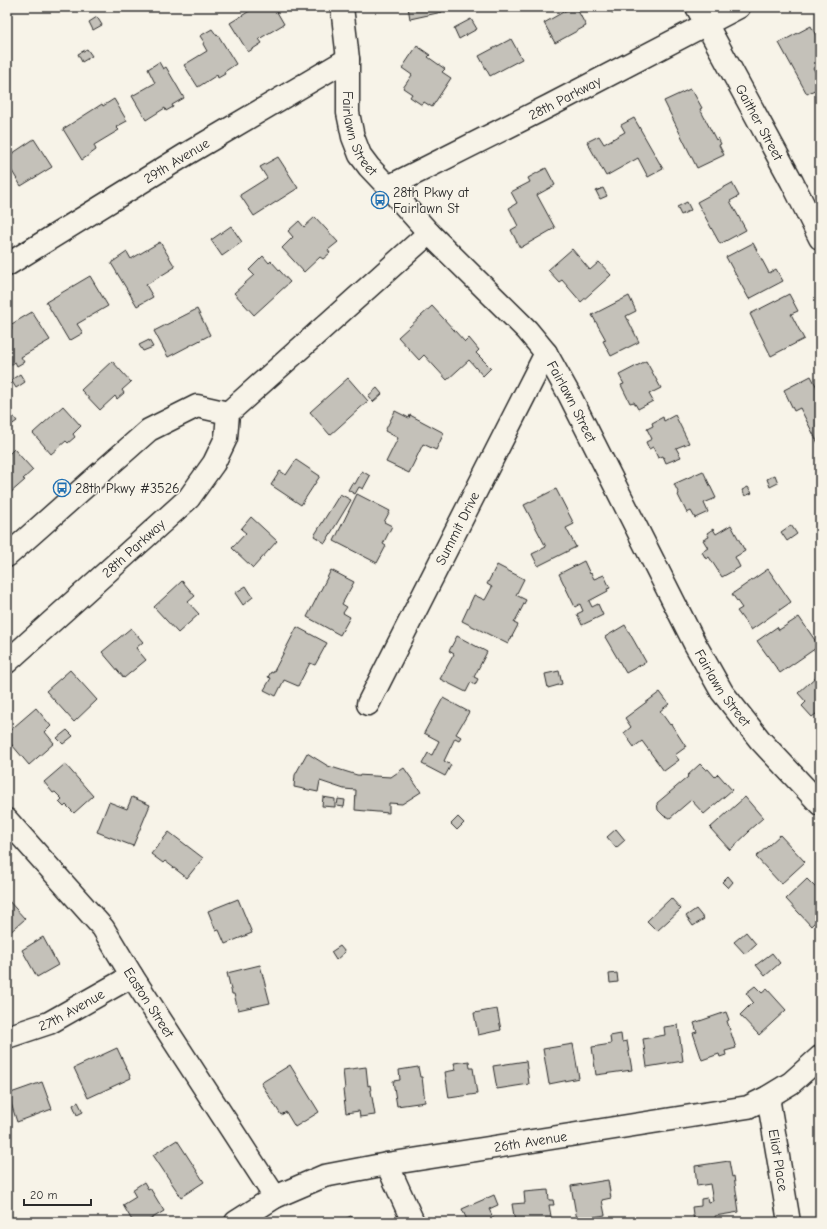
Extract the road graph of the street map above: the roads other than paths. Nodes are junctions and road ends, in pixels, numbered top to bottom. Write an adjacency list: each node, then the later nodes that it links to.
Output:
1 (342, 7): 4 (street, Fairlawn Street)
2 (739, 7): 3 (street, 28th Parkway)
3 (702, 16): 5 (street, 28th Parkway); 7 (street, Gaither Street)
4 (348, 59): 5 (street, Fairlawn Street); 8 (street, 29th Avenue)
5 (388, 186): 6 (street, Fairlawn Street)
6 (429, 233): 9 (street, Fairlawn Street); 10 (street)
7 (820, 238)
8 (7, 265)
9 (546, 353): 13 (street, Summit Drive); 14 (street, Fairlawn Street)
10 (228, 413): 11 (street); 12 (street, 28th Parkway)
11 (7, 556)
12 (7, 662)
13 (368, 704)
14 (820, 804)
15 (7, 820): 16 (street, Easton Street)
16 (132, 976): 17 (street, 27th Avenue); 21 (street, Easton Street)
17 (7, 1038)
18 (820, 1057): 19 (street, 26th Avenue)
19 (768, 1097): 20 (street, 26th Avenue); 24 (street, Eliot Place)
20 (387, 1164): 21 (street, 26th Avenue); 23 (street)
21 (275, 1197): 22 (street, 26th Avenue)
22 (236, 1222)
23 (413, 1222)
24 (789, 1222)

